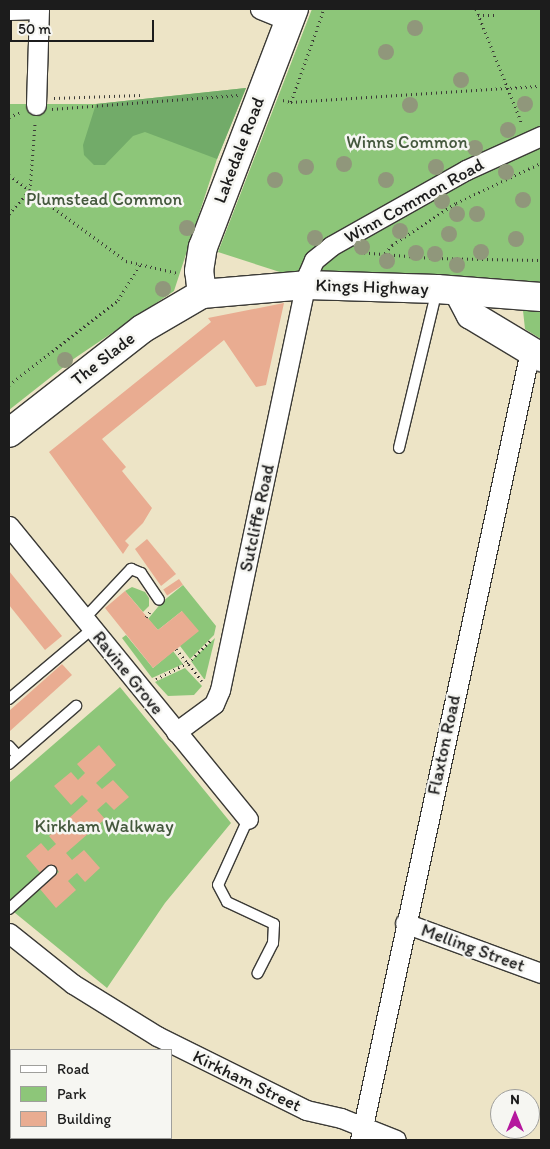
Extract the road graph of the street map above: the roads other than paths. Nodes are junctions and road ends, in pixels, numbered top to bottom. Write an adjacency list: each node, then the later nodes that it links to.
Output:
1 (39, 9): 3 (street); 5 (street)
2 (260, 9): 4 (street)
3 (9, 10)
4 (291, 15): 9 (street, Lakedale Road)
5 (36, 102)
6 (535, 138): 7 (street, Winn Common Road)
7 (306, 285): 8 (street, Kings Highway); 9 (street, Kings Highway); 19 (street, Sutcliffe Road)
8 (448, 290): 10 (street, Kings Highway); 11 (street); 13 (lane)
9 (202, 294): 12 (street, The Slade)
10 (541, 297)
11 (536, 354): 26 (street, Flaxton Road)
12 (9, 433)
13 (399, 448)
14 (9, 526): 16 (street, Ravine Grove)
15 (160, 600): 16 (lane)
16 (88, 624): 17 (lane); 19 (street, Ravine Grove)
17 (9, 699)
18 (76, 706): 21 (lane)
19 (176, 732): 23 (street, Ravine Grove)
20 (9, 746): 21 (lane)
21 (18, 756): 22 (lane)
22 (9, 764)
23 (248, 819): 29 (lane)
24 (51, 871): 25 (lane)
25 (9, 909)
26 (405, 923): 28 (street, Melling Street); 30 (street, Flaxton Road)
27 (9, 933): 30 (street, Kirkham Street)
28 (541, 973)
29 (258, 974)
30 (362, 1134): 31 (street, Kirkham Street)
31 (396, 1140)

